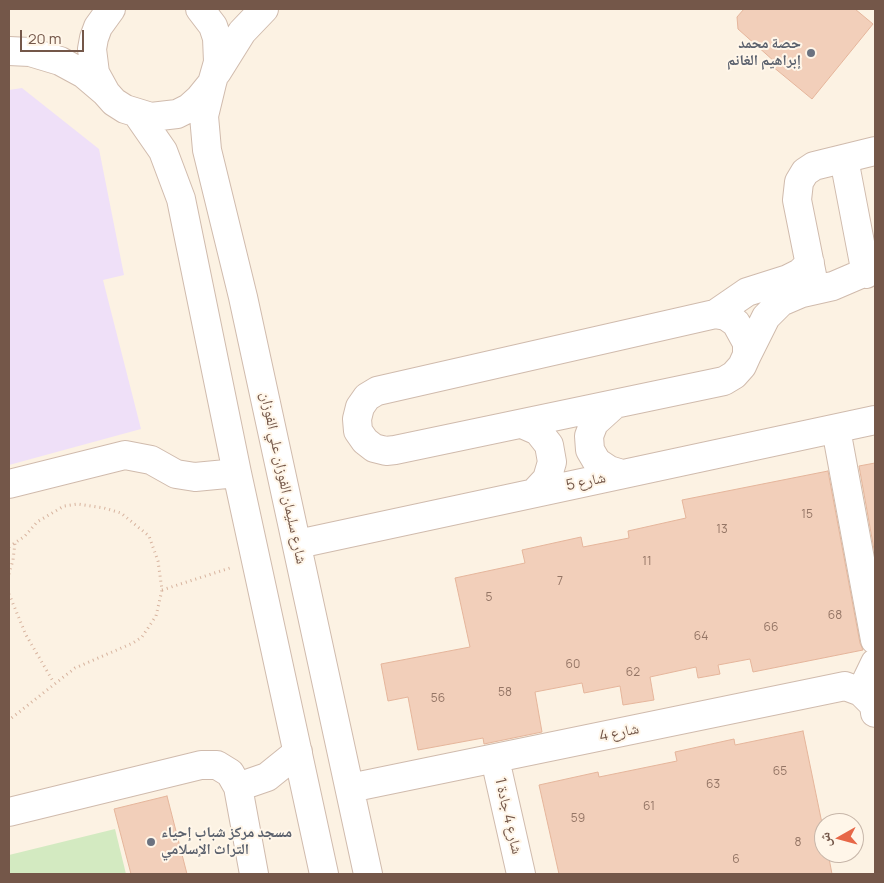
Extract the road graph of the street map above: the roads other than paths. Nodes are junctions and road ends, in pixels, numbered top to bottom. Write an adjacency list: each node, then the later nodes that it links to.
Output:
1 (111, 9): 6 (street)
2 (200, 9): 5 (street)
3 (264, 9): 5 (street)
4 (9, 51): 6 (street)
5 (214, 78): 7 (street); 13 (street, شارع سليمان الفوزان علي الفوزان)
6 (106, 93): 7 (street)
7 (138, 115): 14 (street)
8 (875, 151): 9 (street)
9 (844, 159): 10 (street); 11 (street)
10 (810, 263): 12 (street); 15 (street)
11 (870, 271): 12 (street)
12 (816, 290): 16 (street)
13 (243, 297): 14 (street); 25 (street, شارع سليمان الفوزان علي الفوزان)
14 (202, 304): 21 (street)
15 (715, 314): 16 (street); 19 (street)
16 (747, 355): 17 (street)
17 (615, 404): 19 (street); 22 (street)
18 (875, 420): 20 (street, شارع 5)
19 (522, 424): 24 (street)
20 (836, 428): 22 (street, شارع 5); 26 (street)
21 (237, 473): 23 (street); 29 (street)
22 (622, 474): 24 (street, شارع 5)
23 (9, 484)
24 (534, 492): 25 (street, شارع 5)
25 (298, 544): 32 (street, شارع سليمان الفوزان علي الفوزان)
26 (875, 640)
27 (875, 663): 28 (street)
28 (868, 703): 30 (street, شارع 4)
29 (298, 752): 31 (street); 35 (street)
30 (495, 759): 32 (street, شارع 4); 37 (street, شارع 4 جادة 1)
31 (238, 787): 33 (street); 34 (street)
32 (350, 788): 36 (street, شارع سليمان الفوزان علي الفوزان)
33 (9, 812)
34 (254, 874)
35 (324, 874)
36 (368, 874)
37 (521, 874)

